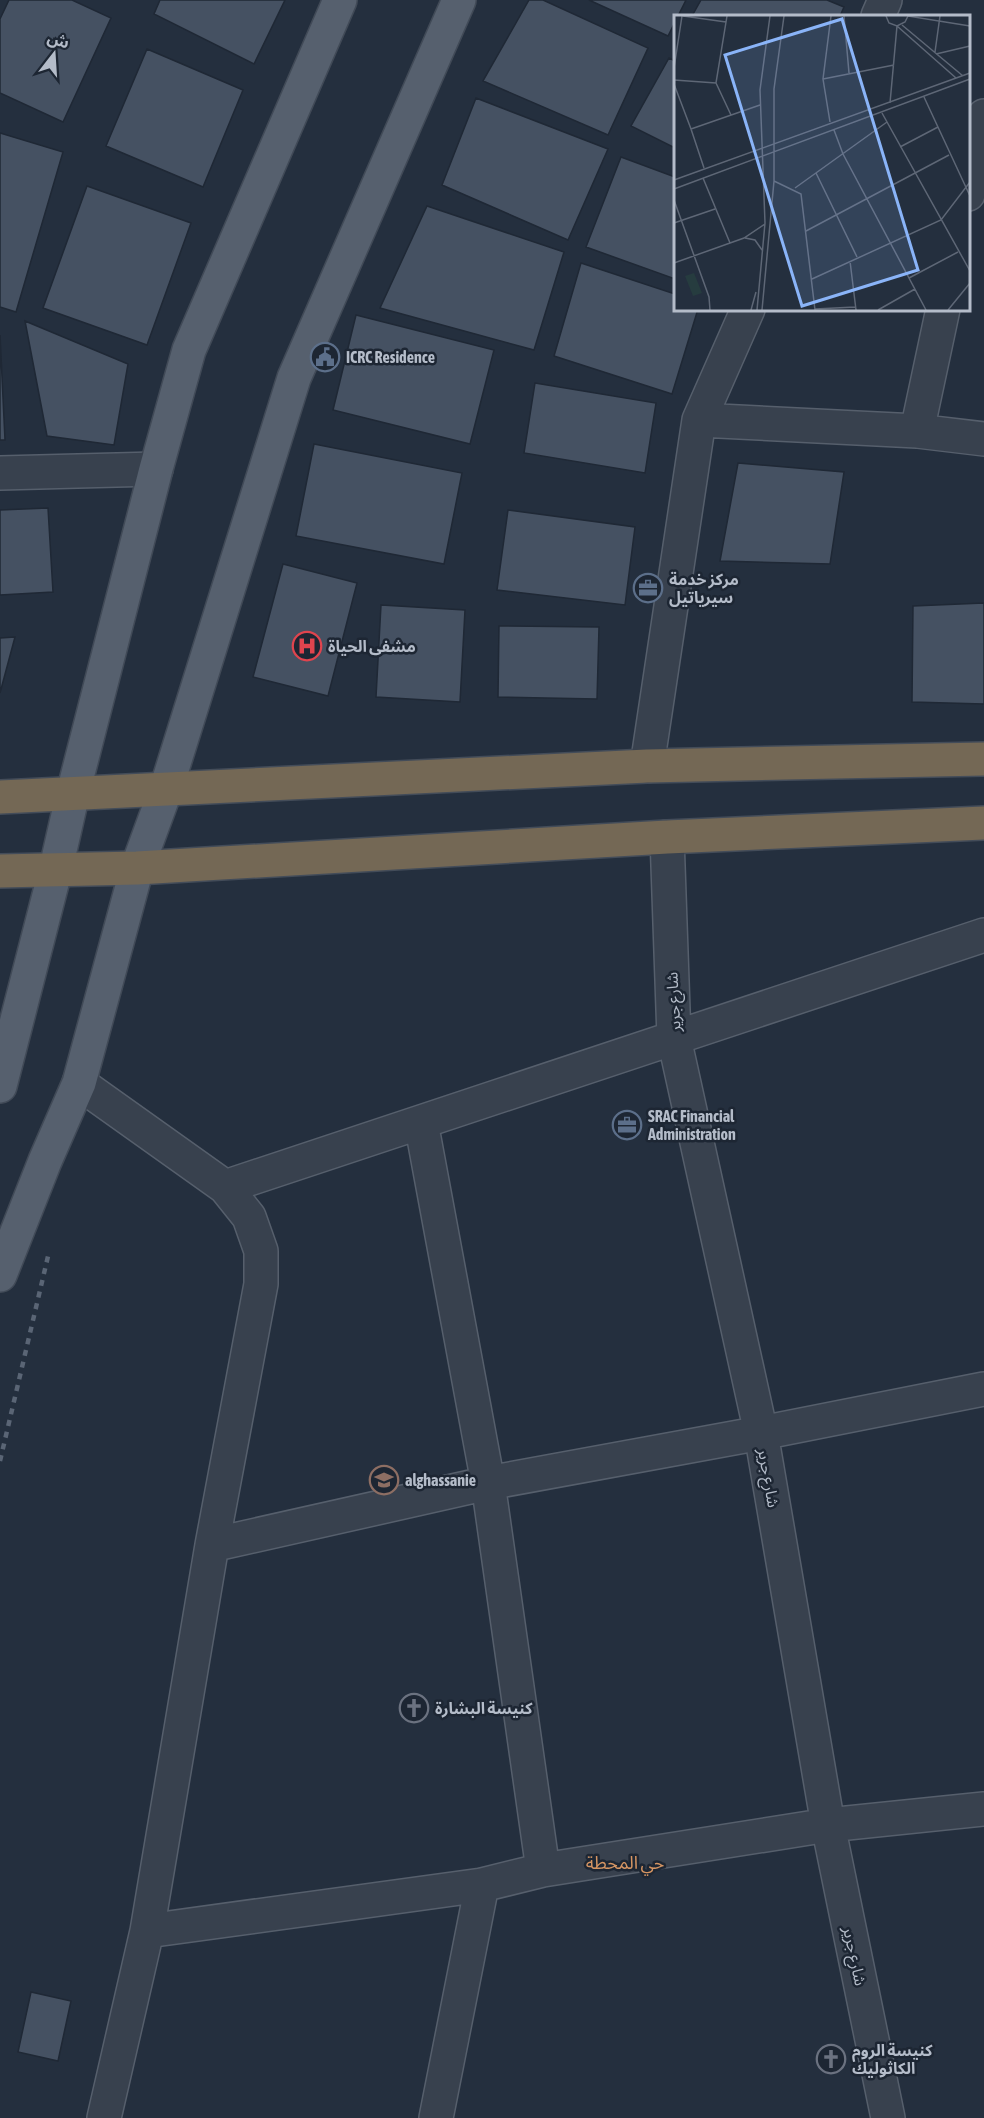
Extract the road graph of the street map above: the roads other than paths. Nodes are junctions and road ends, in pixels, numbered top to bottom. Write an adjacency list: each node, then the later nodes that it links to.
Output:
1 (340, 0): 12 (main road)
2 (459, 0): 16 (main road)
3 (885, 0): 4 (street)
4 (878, 15)
5 (984, 116): 6 (street)
6 (969, 189)
7 (748, 310): 9 (street)
8 (943, 310): 10 (street)
9 (699, 420): 10 (street); 15 (street)
10 (917, 431): 11 (street)
11 (984, 439)
12 (156, 469): 13 (street); 17 (main road)
13 (0, 473)
14 (984, 759): 15 (highway)
15 (647, 766): 16 (highway)
16 (166, 789): 17 (highway); 22 (main road)
17 (73, 793): 18 (highway); 21 (main road)
18 (0, 797)
19 (984, 823): 20 (highway)
20 (666, 837): 22 (highway); 25 (street, شارع جرير)
21 (56, 868): 22 (highway); 23 (highway); 27 (main road)
22 (137, 868): 26 (main road)
23 (0, 871)
24 (984, 935): 25 (street)
25 (674, 1038): 28 (street); 32 (street, شارع جرير)
26 (79, 1083): 29 (street); 30 (main road)
27 (0, 1086)
28 (421, 1122): 29 (street); 33 (street)
29 (225, 1187): 34 (street)
30 (0, 1275)
31 (984, 1389): 32 (street)
32 (761, 1433): 33 (street); 36 (street, شارع جرير)
33 (488, 1482): 34 (street); 37 (street)
34 (212, 1545): 39 (street)
35 (984, 1809): 36 (street)
36 (828, 1825): 37 (street); 42 (street, شارع جرير)
37 (543, 1870): 38 (street)
38 (482, 1885): 39 (street); 41 (street)
39 (147, 1931): 40 (street)
40 (104, 2118)
41 (436, 2118)
42 (888, 2118)

